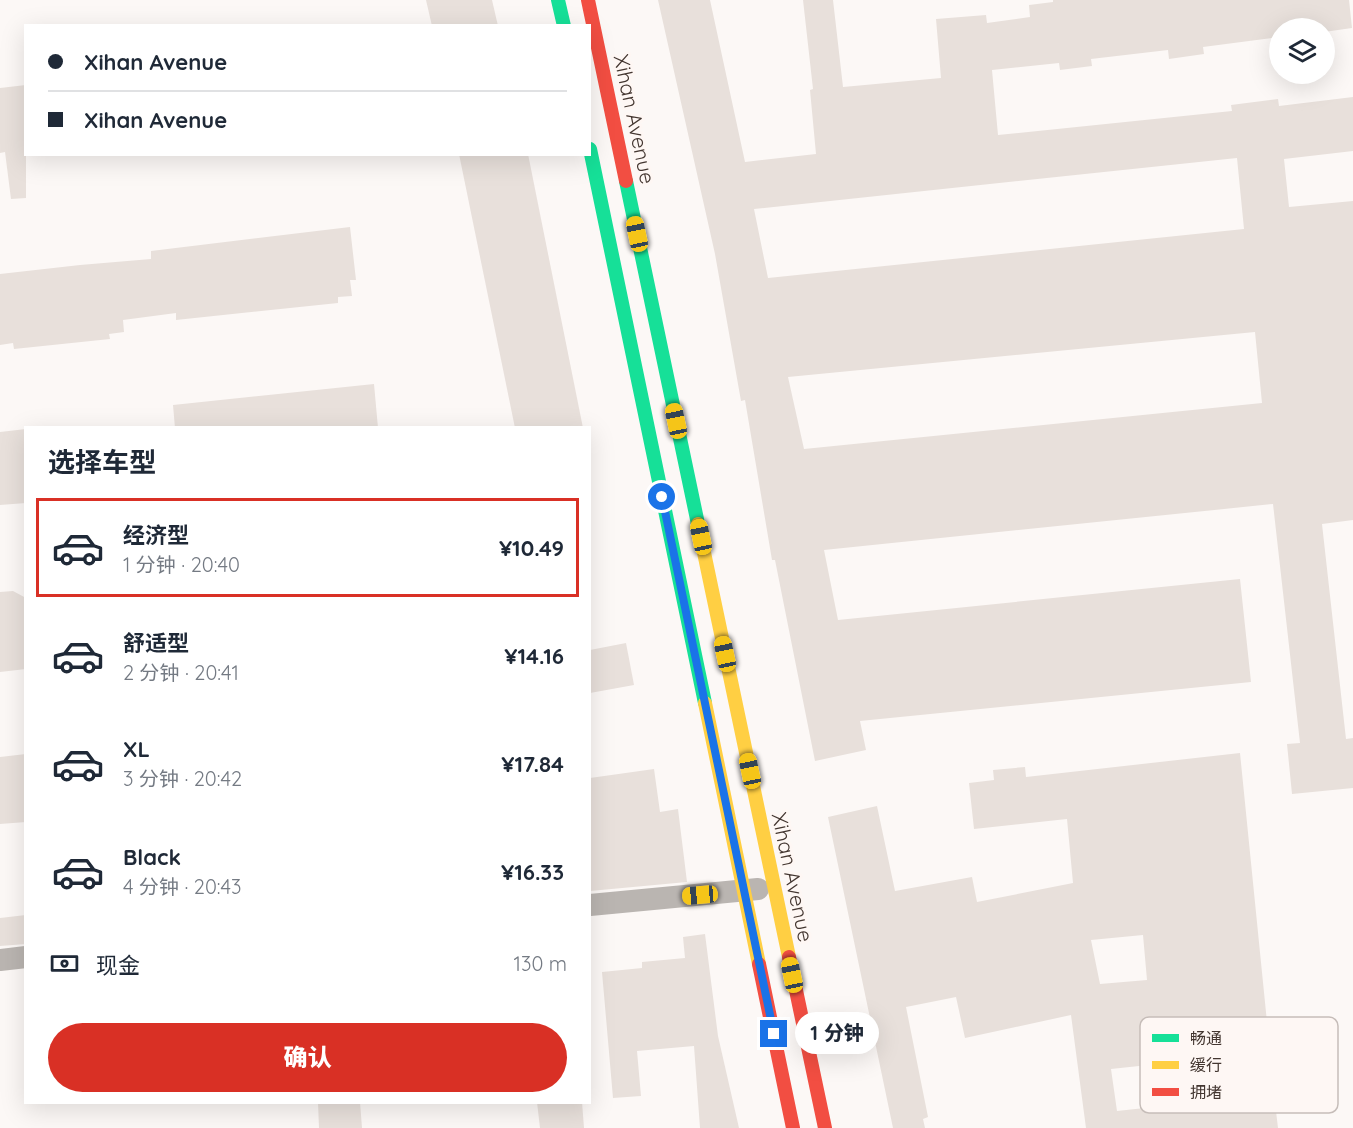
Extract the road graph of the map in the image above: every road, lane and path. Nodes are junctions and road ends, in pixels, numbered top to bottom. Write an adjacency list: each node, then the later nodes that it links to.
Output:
1 (558, 0): 3 (main road)
2 (588, 0): 5 (main road, Xihan Avenue)
3 (564, 24)
4 (591, 154): 6 (main road)
5 (774, 888): 6 (street); 11 (main road, Xihan Avenue)
6 (745, 891): 7 (street); 10 (main road)
7 (591, 905)
8 (24, 957): 9 (street)
9 (0, 960)
10 (793, 1128)
11 (825, 1128)

